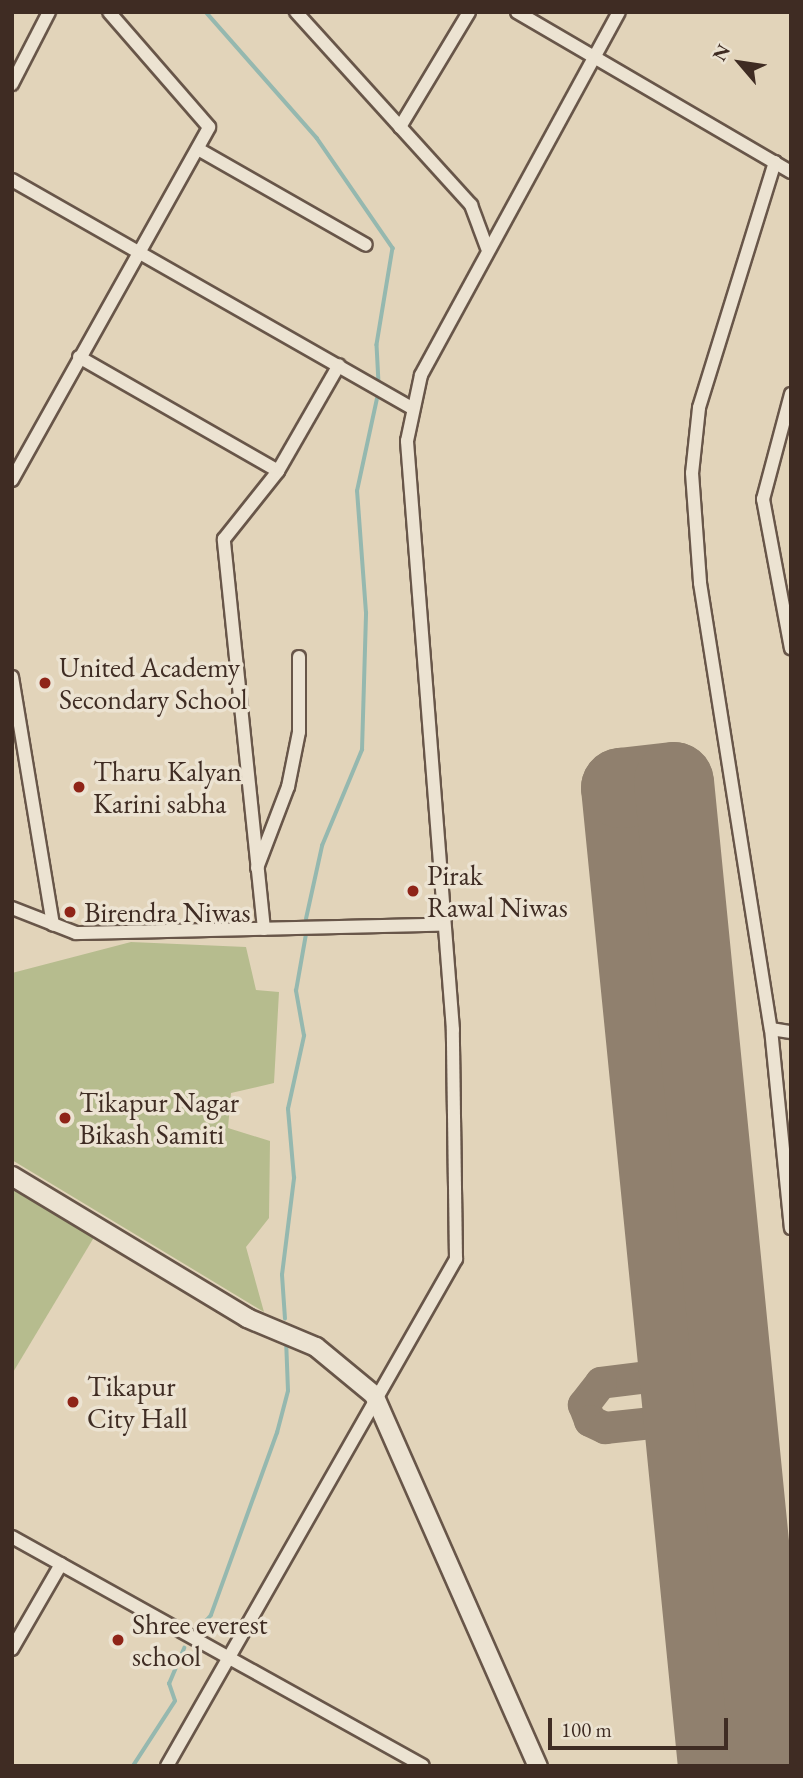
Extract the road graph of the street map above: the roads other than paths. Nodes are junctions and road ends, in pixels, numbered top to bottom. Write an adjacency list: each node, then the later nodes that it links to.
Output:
1 (49, 12): 8 (street)
2 (109, 12): 10 (street)
3 (296, 12): 9 (street)
4 (469, 12): 9 (street)
5 (517, 12): 7 (street)
6 (619, 12): 7 (street)
7 (592, 55): 11 (street); 15 (street)
8 (12, 84)
9 (400, 128): 15 (street)
10 (198, 149): 14 (street); 16 (street)
11 (775, 162): 12 (street); 33 (street)
12 (791, 172)
13 (12, 180): 16 (street)
14 (366, 245)
15 (487, 248): 20 (street)
16 (138, 251): 17 (street); 18 (street)
17 (79, 357): 21 (street); 22 (street)
18 (339, 365): 20 (street); 21 (street)
19 (791, 394): 23 (street)
20 (412, 408): 31 (street)
21 (278, 471): 28 (street)
22 (12, 480)
23 (791, 648)
24 (299, 657): 28 (street)
25 (12, 677): 27 (street)
26 (12, 750): 27 (street)
27 (26, 757): 30 (street)
28 (257, 868): 32 (street)
29 (12, 908): 30 (street)
30 (53, 925): 32 (street)
31 (441, 925): 32 (street); 37 (street)
32 (264, 929)
33 (771, 1029): 34 (street); 36 (street)
34 (791, 1032)
35 (12, 1176): 37 (street)
36 (791, 1228)
37 (374, 1395): 41 (street); 44 (street)
38 (12, 1536): 39 (street)
39 (61, 1564): 40 (street); 41 (street)
40 (12, 1649)
41 (231, 1663): 42 (street); 43 (street)
42 (420, 1765)
43 (167, 1766)
44 (538, 1766)

